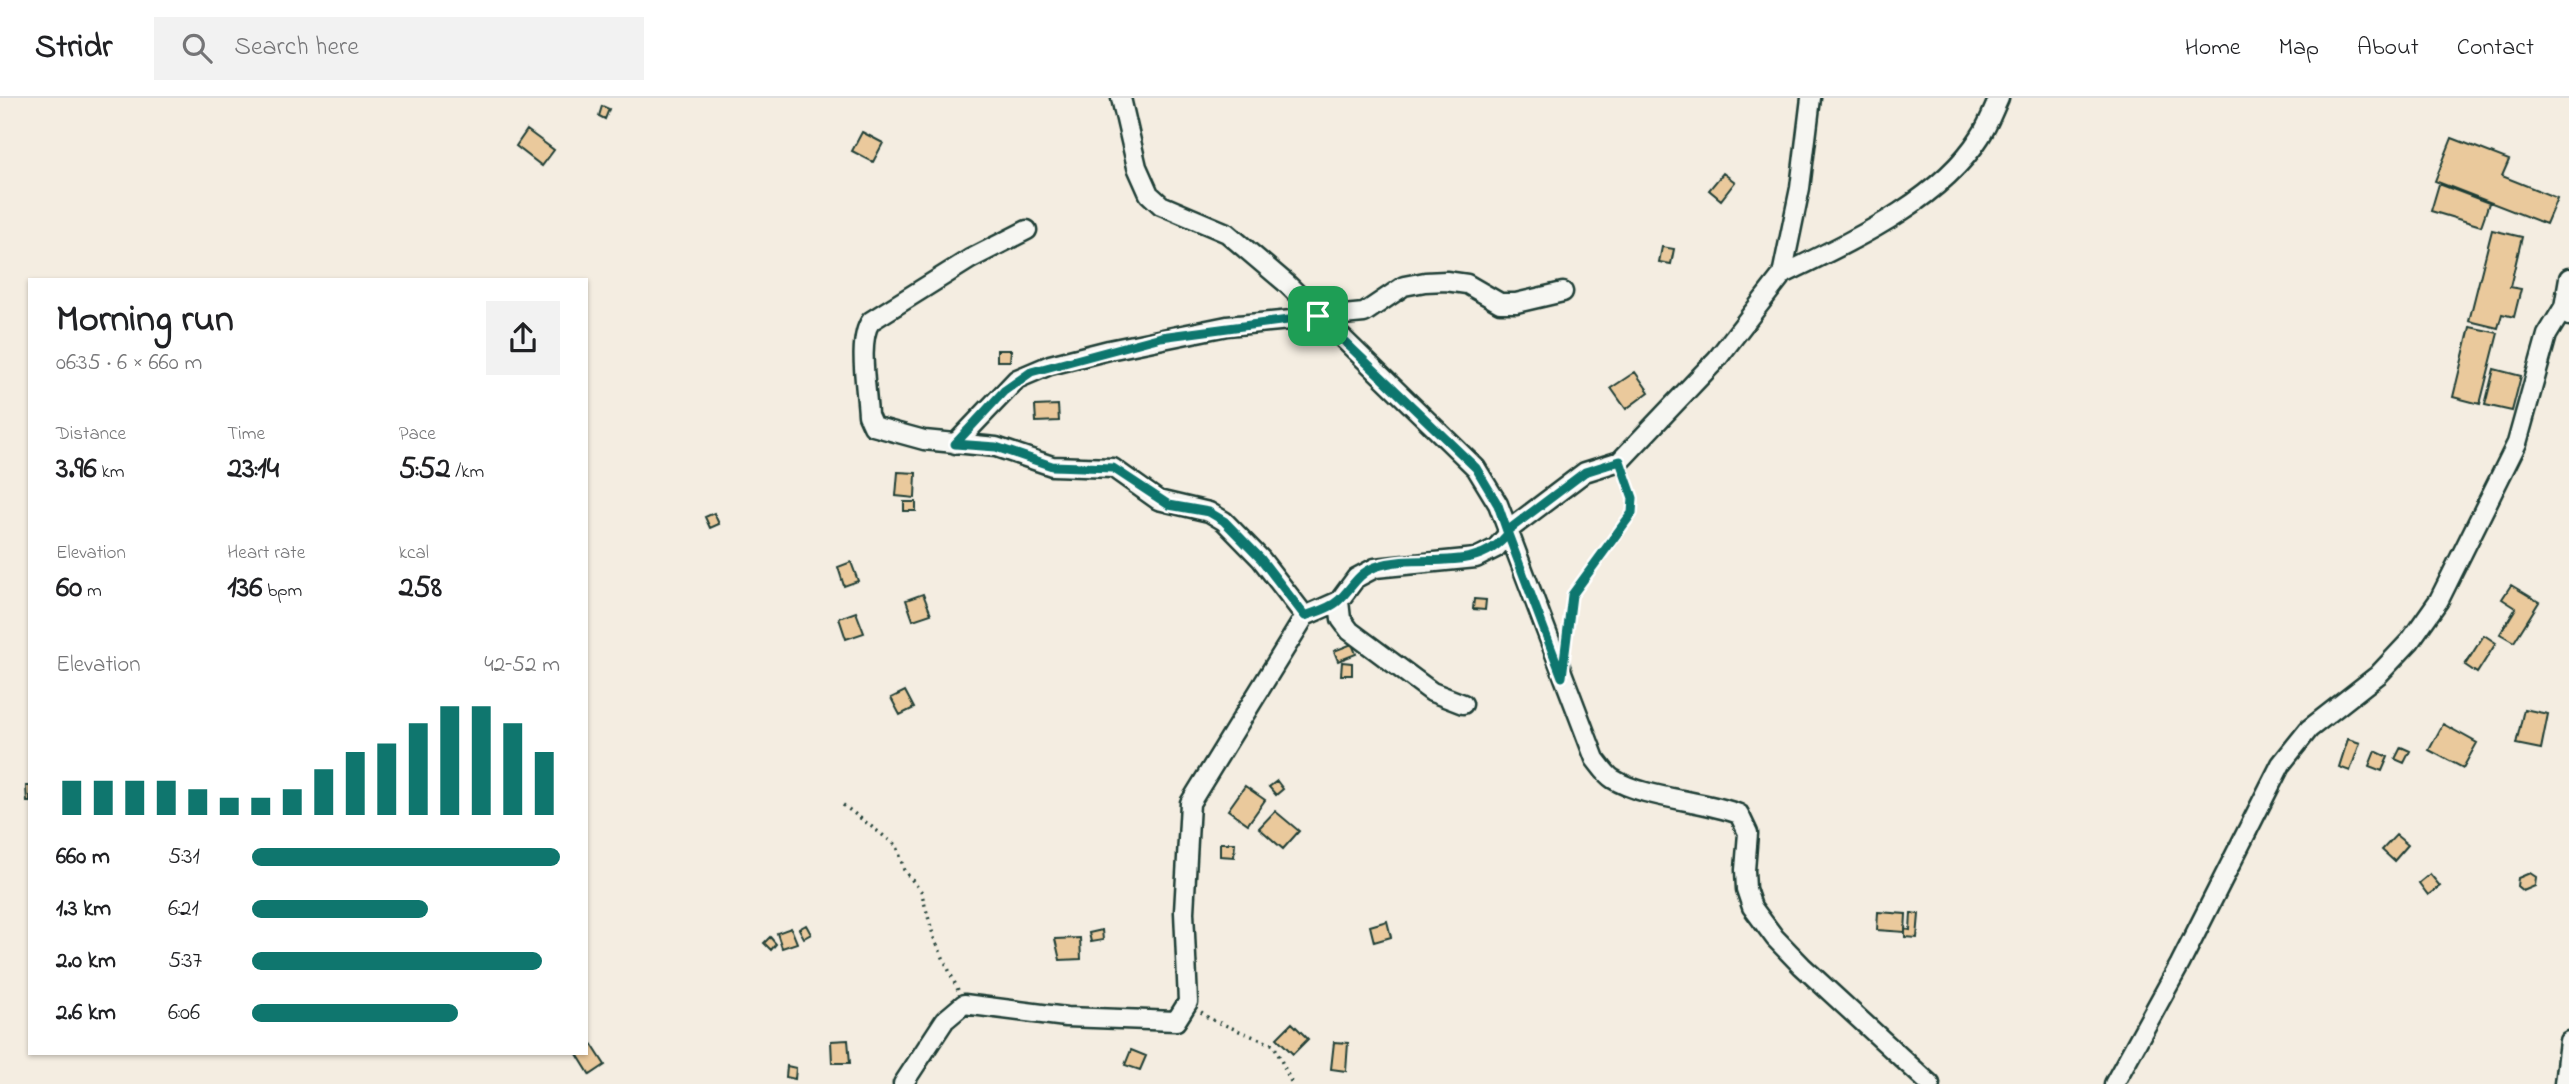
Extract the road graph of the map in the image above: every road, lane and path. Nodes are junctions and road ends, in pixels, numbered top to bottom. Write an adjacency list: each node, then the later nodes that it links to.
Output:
1 (1121, 98): 9 (street)
2 (1811, 98): 5 (street)
3 (2000, 98): 5 (street)
4 (1027, 230): 10 (street)
5 (1782, 275): 11 (street)
6 (2569, 278): 8 (street)
7 (1563, 292): 9 (street)
8 (2566, 312): 24 (street)
9 (1318, 316): 10 (street); 12 (street)
10 (955, 444): 14 (street)
11 (1620, 461): 12 (street); 15 (path)
12 (1508, 532): 13 (street); 23 (street)
13 (1339, 601): 14 (street); 16 (street)
14 (1305, 616): 18 (street)
15 (1566, 641)
16 (1463, 704)
17 (843, 805): 19 (path)
18 (1188, 1003): 19 (street); 22 (path)
19 (964, 1004): 21 (street)
20 (2569, 1041): 25 (street)
21 (903, 1084)
22 (1292, 1084)
23 (1930, 1084)
24 (2114, 1084)
25 (2564, 1084)

